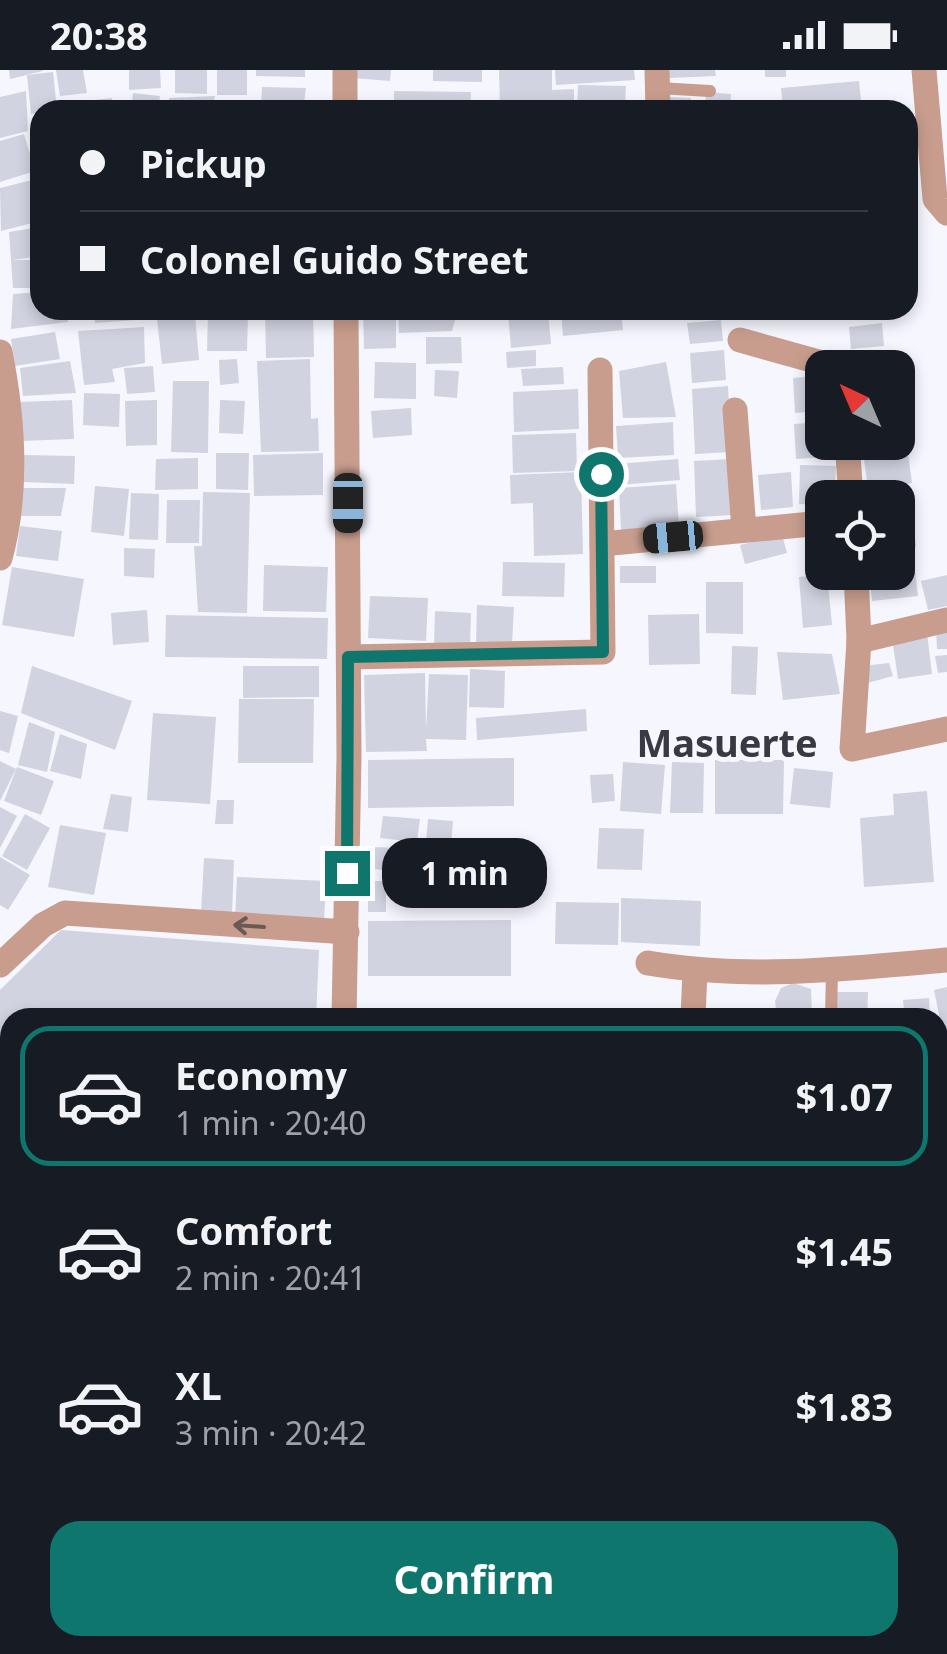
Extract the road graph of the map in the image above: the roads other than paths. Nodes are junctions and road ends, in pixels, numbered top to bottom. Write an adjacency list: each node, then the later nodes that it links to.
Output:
1 (345, 70): 5 (street)
2 (924, 70): 6 (street)
3 (658, 89): 4 (lane)
4 (710, 92)
5 (345, 100)
6 (947, 213)
7 (346, 320): 21 (street)
8 (740, 340): 10 (street)
9 (0, 352): 12 (street)
10 (805, 358)
11 (600, 370): 16 (street)
12 (5, 402): 17 (street)
13 (735, 410): 15 (street)
14 (805, 525): 15 (street)
15 (744, 530): 16 (street)
16 (602, 544): 21 (street)
17 (0, 558)
18 (857, 590): 20 (street)
19 (947, 620): 20 (street)
20 (859, 641): 22 (street)
21 (348, 657): 23 (street)
22 (947, 729)
23 (347, 932): 26 (street, one-way to 26); 29 (street)
24 (947, 960): 28 (street)
25 (648, 963): 27 (street)
26 (0, 965)
27 (695, 971): 28 (street); 30 (street)
28 (832, 971): 31 (lane)
29 (344, 1008)
30 (694, 1008)
31 (831, 1008)

